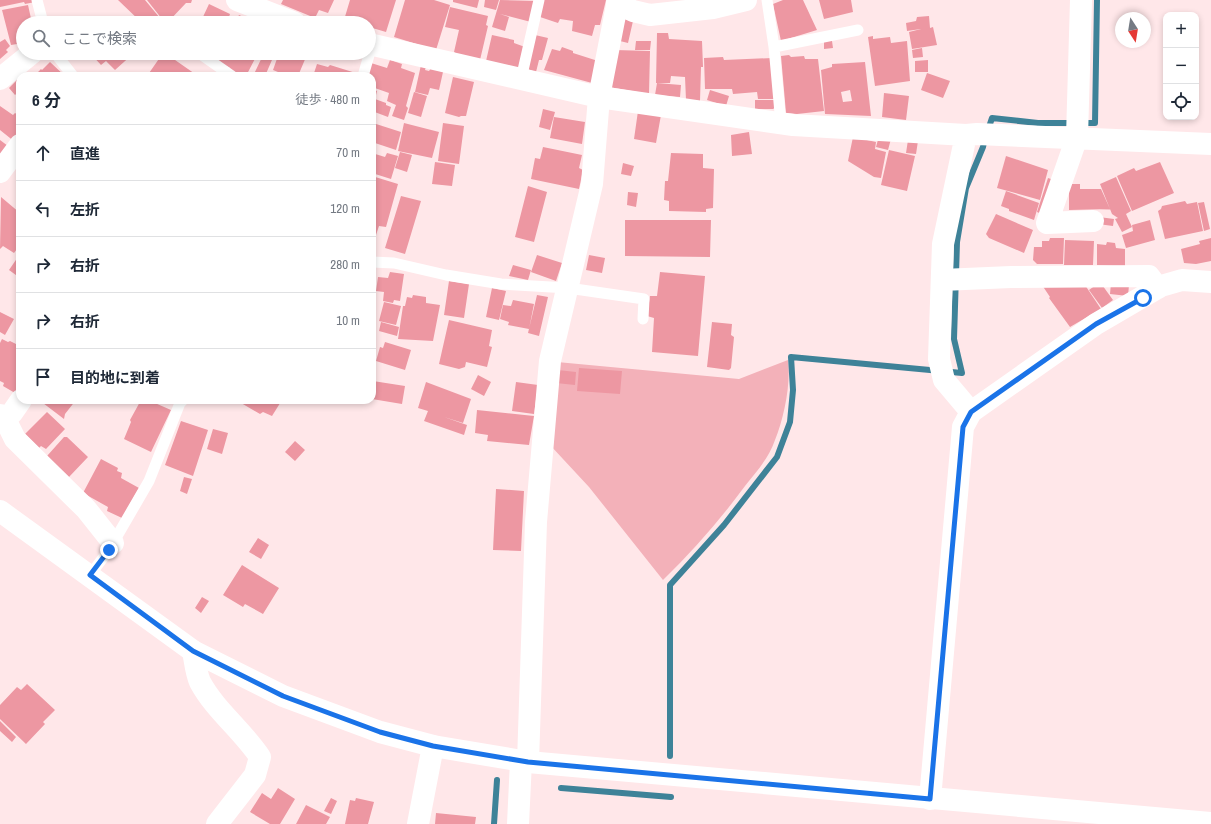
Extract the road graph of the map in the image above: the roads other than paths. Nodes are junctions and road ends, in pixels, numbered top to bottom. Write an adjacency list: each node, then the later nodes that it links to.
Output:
1 (37, 0): 8 (lane)
2 (237, 0): 9 (street)
3 (539, 0): 21 (lane)
4 (746, 0): 7 (street)
5 (767, 0): 12 (lane)
6 (1081, 0): 25 (street)
7 (617, 2): 22 (street)
8 (41, 16)
9 (277, 16)
10 (858, 30): 12 (lane)
11 (376, 46): 21 (street)
12 (774, 47): 23 (lane)
13 (23, 60): 20 (street)
14 (60, 60): 17 (lane)
15 (209, 60): 18 (lane)
16 (367, 60): 19 (lane)
17 (70, 72)
18 (226, 72)
19 (364, 72)
20 (0, 79)
21 (521, 79): 22 (street)
22 (599, 97): 23 (street); 33 (street)
23 (777, 124): 24 (street)
24 (979, 135): 25 (street); 31 (street)
25 (1077, 137): 26 (street); 29 (street)
26 (1211, 144)
27 (16, 150): 28 (street)
28 (0, 172)
29 (1093, 221)
30 (376, 262): 33 (lane)
31 (952, 279): 34 (street); 38 (street)
32 (1211, 282): 34 (street)
33 (568, 288): 35 (lane); 45 (street)
34 (1158, 288): 38 (street)
35 (643, 319)
36 (18, 404): 39 (street)
37 (180, 404): 41 (lane)
38 (971, 412): 46 (street)
39 (3, 417): 41 (street)
40 (0, 511): 42 (street)
41 (113, 543): 42 (lane)
42 (90, 575): 43 (street)
43 (193, 651): 44 (street); 48 (street)
44 (433, 746): 45 (street); 49 (street)
45 (525, 761): 46 (street); 50 (street)
46 (930, 799): 47 (street)
47 (1211, 823)
48 (217, 824)
49 (418, 824)
50 (518, 824)

